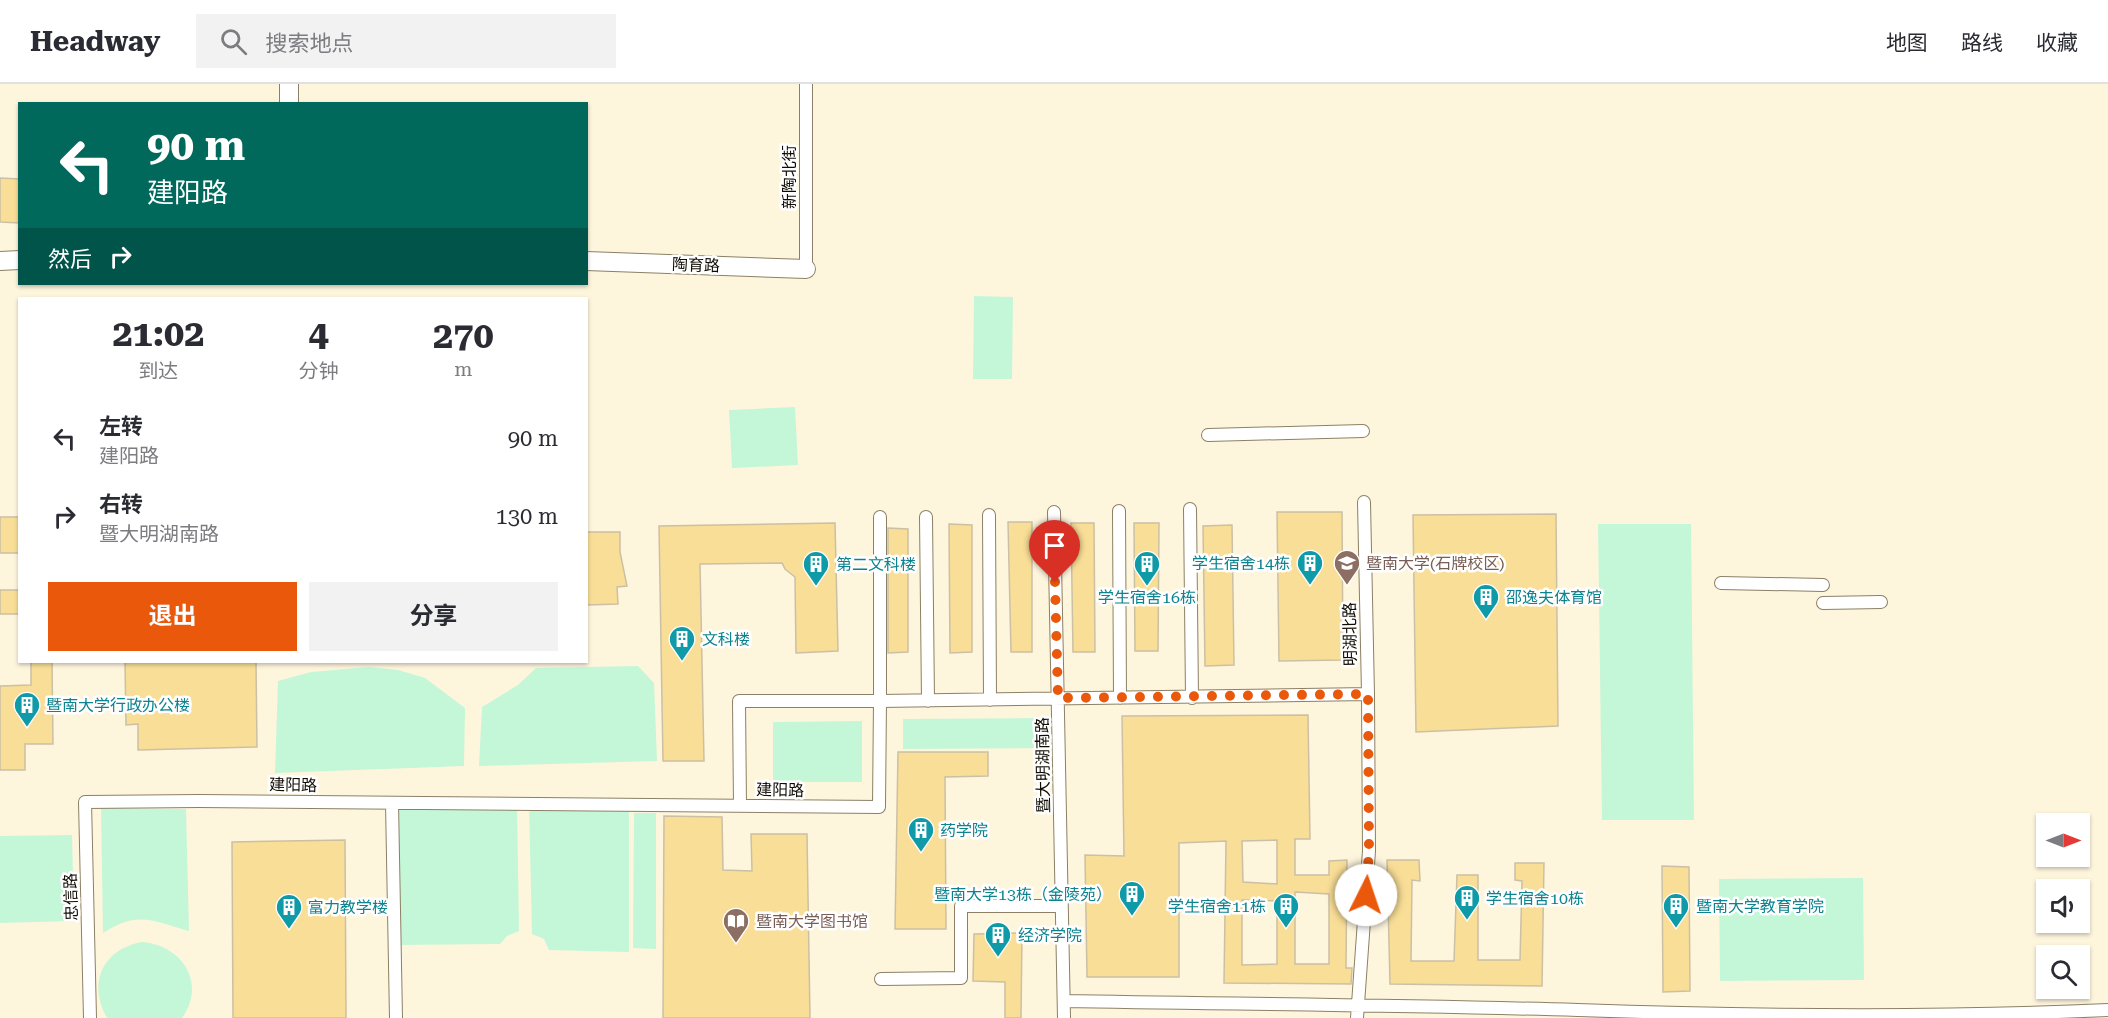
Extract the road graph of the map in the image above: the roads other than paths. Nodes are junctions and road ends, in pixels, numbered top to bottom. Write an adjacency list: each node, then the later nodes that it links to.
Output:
1 (289, 84): 3 (street)
2 (806, 84): 7 (street, 新陶北街)
3 (289, 102)
4 (18, 260): 5 (street)
5 (0, 261)
6 (588, 261): 7 (street, 陶育路)
7 (806, 269)
8 (1363, 431): 9 (street)
9 (1208, 435)
10 (1364, 502): 21 (street, 明湖北路)
11 (1190, 509): 24 (street)
12 (1119, 511): 23 (street)
13 (1054, 512): 22 (street, 暨大明湖南路)
14 (988, 515): 25 (street)
15 (880, 517): 26 (street)
16 (926, 517): 27 (street)
17 (1722, 583): 18 (street)
18 (1823, 585)
19 (1881, 602): 20 (street)
20 (1823, 603)
21 (1368, 694): 24 (street); 35 (street, 明湖北路)
22 (1058, 698): 23 (street); 25 (street); 31 (street, 暨大明湖南路)
23 (1120, 698): 24 (street)
24 (1192, 698)
25 (990, 700): 27 (street)
26 (880, 701): 27 (street); 30 (street, 建阳路); 30 (street)
27 (928, 701)
28 (85, 802): 29 (street, 建阳路); 36 (street, 忠信路)
29 (392, 803): 30 (street, 建阳路); 37 (street)
30 (740, 806)
31 (1060, 906): 32 (street); 33 (street, 暨大明湖南路)
32 (880, 979)
33 (1064, 1001): 35 (street); 38 (street, 暨大明湖南路)
34 (2108, 1010): 35 (street)
35 (1357, 1012)
36 (90, 1018)
37 (396, 1018)
38 (1064, 1018)

